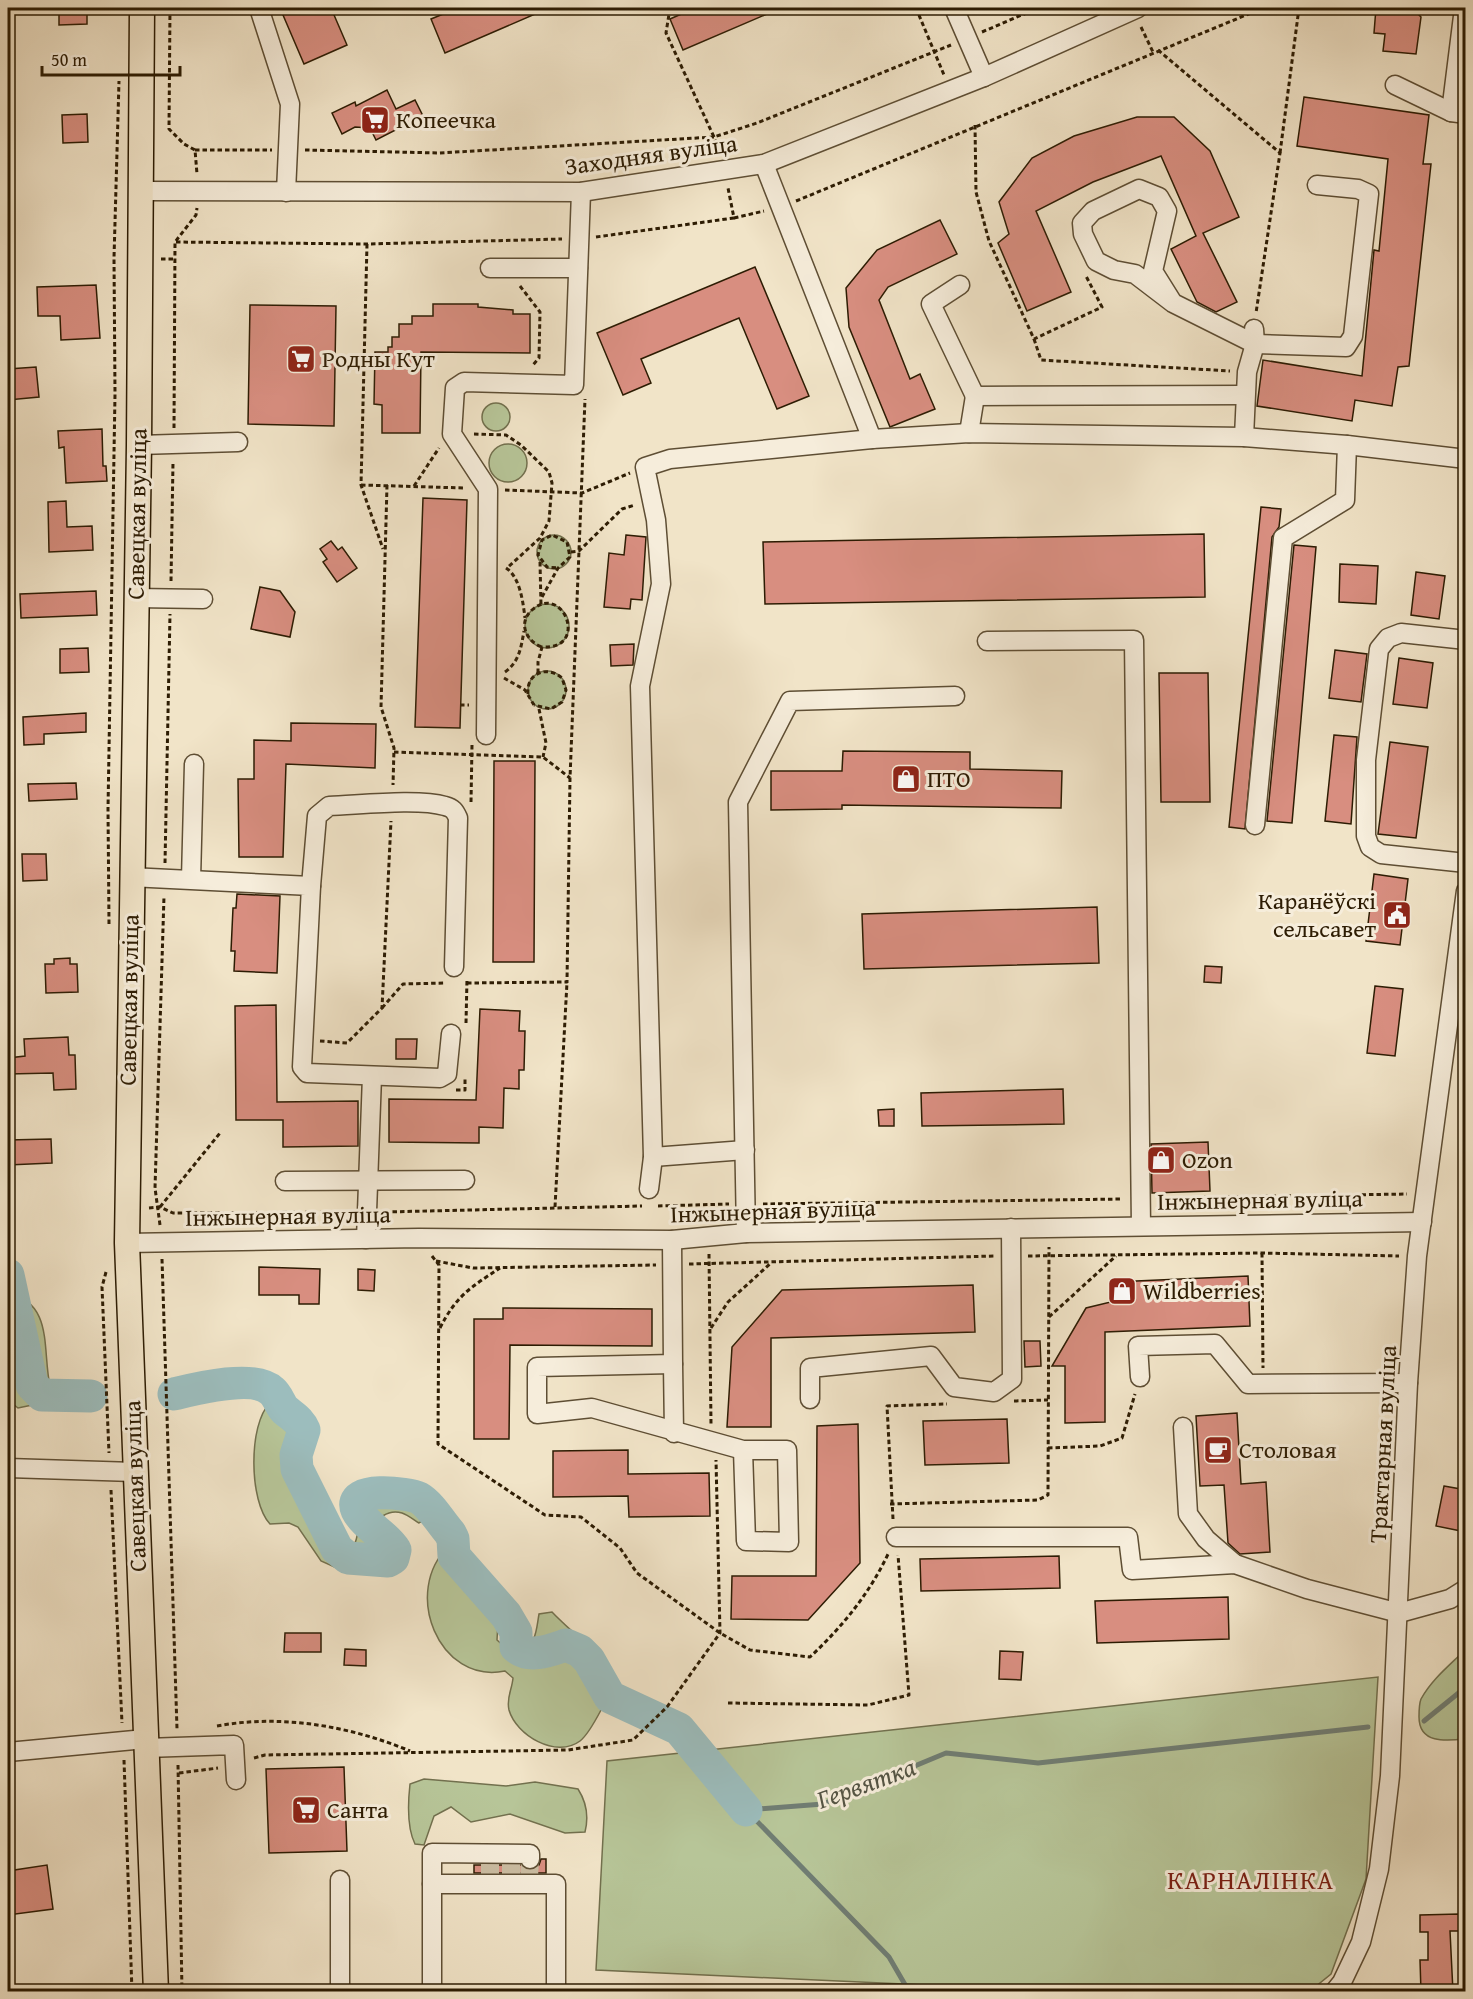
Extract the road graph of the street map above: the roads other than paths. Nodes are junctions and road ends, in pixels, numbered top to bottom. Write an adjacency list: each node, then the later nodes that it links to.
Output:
1 (142, 8): 11 (main road, Савецкая вуліца)
2 (260, 8): 12 (street)
3 (954, 8): 6 (street)
4 (1135, 8): 6 (street, Заходняя вуліца)
5 (1464, 8): 8 (street)
6 (984, 77): 9 (street, Заходняя вуліца)
7 (1395, 85): 8 (street)
8 (1458, 113)
9 (764, 164): 13 (street, Заходняя вуліца); 23 (street)
10 (1317, 185): 18 (street)
11 (139, 191): 12 (street, Заходняя вуліца); 25 (main road, Савецкая вуліца)
12 (286, 192): 13 (street, Заходняя вуліца)
13 (581, 192): 15 (street)
14 (490, 268): 15 (street)
15 (578, 268): 33 (street)
16 (960, 285): 20 (street)
17 (1173, 303): 17 (street); 18 (street)
18 (1255, 337): 19 (street)
19 (1245, 395): 20 (street); 22 (street)
20 (975, 396): 21 (street)
21 (969, 433): 22 (street); 23 (street)
22 (1244, 437): 26 (street)
23 (872, 439): 45 (street)
24 (238, 442): 25 (street)
25 (139, 445): 28 (main road, Савецкая вуліца)
26 (1347, 445): 27 (street); 35 (street)
27 (1466, 459)
28 (136, 598): 29 (street); 37 (main road, Савецкая вуліца)
29 (202, 599)
30 (1466, 640): 36 (street)
31 (987, 641): 51 (street)
32 (955, 696): 44 (street)
33 (486, 735)
34 (194, 764): 38 (street)
35 (1255, 825)
36 (1466, 863)
37 (130, 877): 38 (street); 56 (main road, Савецкая вуліца)
38 (191, 879): 39 (street)
39 (310, 886): 41 (street); 43 (street)
40 (1466, 891): 50 (street, Трактарная вуліца)
41 (456, 978)
42 (451, 1034): 43 (street)
43 (372, 1077): 47 (street)
44 (745, 1150): 45 (street); 53 (street)
45 (653, 1157): 49 (street)
46 (285, 1180): 47 (street)
47 (367, 1180): 48 (street); 54 (street)
48 (465, 1180)
49 (649, 1189)
50 (1422, 1222): 51 (street, Інжынерная вуліца); 59 (street, Трактарная вуліца)
51 (1141, 1226): 52 (street, Інжынерная вуліца)
52 (1011, 1228): 53 (street, Інжынерная вуліца); 60 (street)
53 (746, 1233): 55 (street, Інжынерная вуліца)
54 (366, 1239): 55 (street, Інжынерная вуліца); 56 (street, Інжынерная вуліца)
55 (672, 1240): 57 (street)
56 (127, 1243): 65 (main road, Савецкая вуліца)
57 (673, 1364): 62 (street); 62 (street)
58 (1140, 1377): 59 (street)
59 (1408, 1383): 69 (street, Трактарная вуліца)
60 (810, 1399)
61 (1183, 1427): 67 (street)
62 (674, 1433): 63 (street)
63 (743, 1450): 63 (street)
64 (8, 1468): 65 (street)
65 (134, 1473): 70 (main road, Савецкая вуліца)
66 (896, 1537): 67 (street)
67 (1235, 1564): 69 (street)
68 (1466, 1589): 69 (street)
69 (1399, 1613): 82 (street, Трактарная вуліца)
70 (146, 1744): 71 (street); 72 (street); 78 (main road, Савецкая вуліца)
71 (8, 1752)
72 (236, 1772)
73 (530, 1859): 75 (street)
74 (490, 1869): 75 (street); 75 (street); 77 (street); 77 (street)
75 (511, 1869): 81 (street)
76 (340, 1880): 79 (street)
77 (432, 1884): 80 (street)
78 (156, 1992)
79 (340, 1992)
80 (432, 1992)
81 (556, 1992)
82 (1334, 1992)

